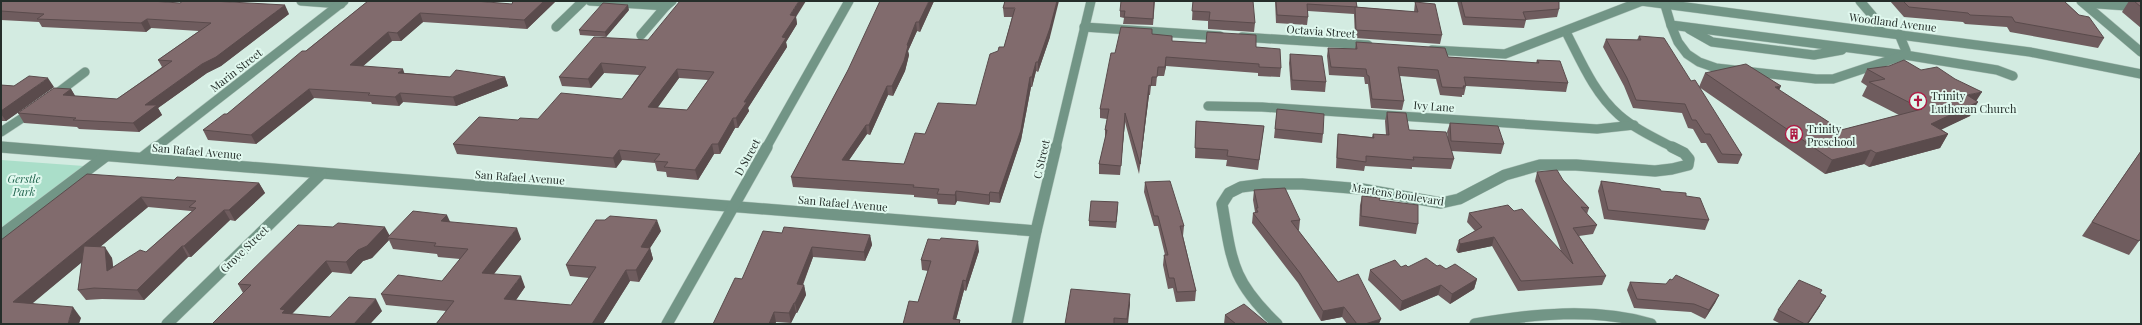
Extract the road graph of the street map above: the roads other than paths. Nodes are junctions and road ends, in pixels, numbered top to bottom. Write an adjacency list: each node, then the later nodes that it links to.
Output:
1 (301, 1): 8 (street)
2 (583, 1): 14 (street)
3 (590, 1): 10 (street)
4 (849, 1): 34 (street, D Street)
5 (1091, 1): 15 (street, C Street)
6 (1641, 1): 11 (street, Woodland Avenue); 16 (street)
7 (1860, 1): 17 (street)
8 (342, 2): 32 (street, Marin Street)
9 (2083, 2): 12 (street); 22 (street)
10 (669, 4): 19 (street)
11 (1665, 5): 13 (street); 17 (street, Woodland Avenue)
12 (2141, 7)
13 (1672, 25): 23 (street); 23 (street)
14 (556, 27)
15 (1084, 28): 20 (street, Octavia Street); 35 (street, C Street)
16 (1566, 32): 21 (street); 28 (street, Martens Boulevard)
17 (1882, 32): 18 (street, Woodland Avenue)
18 (1899, 34): 23 (street); 25 (street, Woodland Avenue)
19 (641, 35)
20 (1378, 46)
21 (1425, 49)
22 (2141, 52)
23 (1905, 55): 26 (street)
24 (85, 72): 29 (street)
25 (2141, 74)
26 (2013, 76)
27 (1208, 106): 28 (street, Ivy Lane)
28 (1634, 125): 40 (street, Martens Boulevard)
29 (1, 132)
30 (1, 147): 31 (street, San Rafael Avenue)
31 (106, 156): 32 (street, San Rafael Avenue); 36 (street)
32 (142, 158): 33 (street, San Rafael Avenue)
33 (321, 174): 34 (street, San Rafael Avenue); 37 (street, Grove Street)
34 (733, 206): 35 (street, San Rafael Avenue); 38 (street, D Street)
35 (1036, 231): 39 (street, C Street)
36 (1, 235)
37 (167, 324)
38 (667, 324)
39 (1017, 324)
40 (1277, 324)
41 (1476, 324): 42 (street)
42 (1651, 324)

